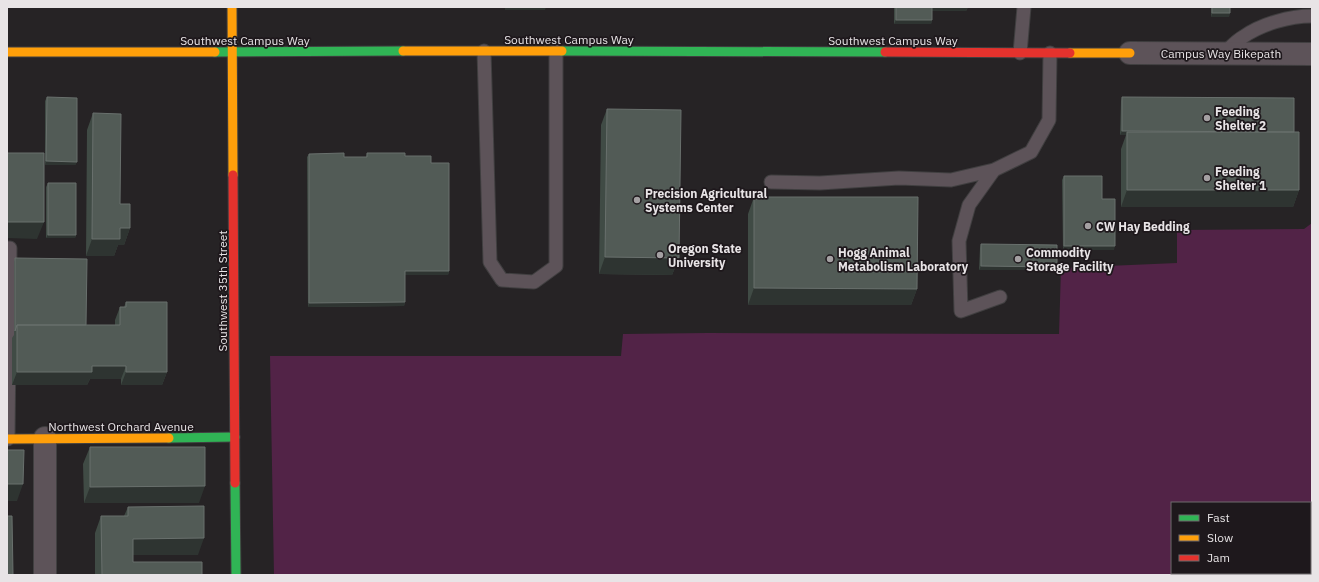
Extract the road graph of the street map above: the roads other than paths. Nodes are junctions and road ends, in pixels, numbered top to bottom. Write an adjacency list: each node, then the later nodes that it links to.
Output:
1 (232, 7): 7 (street, Southwest 35th Street)
2 (1024, 7): 8 (lane)
3 (1312, 16): 11 (lane)
4 (484, 51): 5 (street, Southwest Campus Way); 5 (lane); 7 (street, Southwest Campus Way)
5 (556, 51): 8 (street, Southwest Campus Way)
6 (7, 52): 7 (street, Southwest Campus Way)
7 (232, 52): 17 (street, Southwest 35th Street)
8 (1020, 53): 9 (street, Southwest Campus Way)
9 (1050, 53): 10 (street, Southwest Campus Way); 13 (lane)
10 (1130, 53): 11 (street, Campus Way Bikepath)
11 (1224, 53): 12 (street, Campus Way Bikepath)
12 (1312, 54)
13 (994, 170): 14 (lane); 16 (lane)
14 (771, 182)
15 (7, 248): 19 (lane)
16 (1000, 297)
17 (235, 437): 18 (street, Northwest Orchard Avenue); 21 (street, Southwest 35th Street)
18 (45, 438): 19 (street, Northwest Orchard Avenue); 20 (street)
19 (8, 439)
20 (45, 575)
21 (236, 575)

